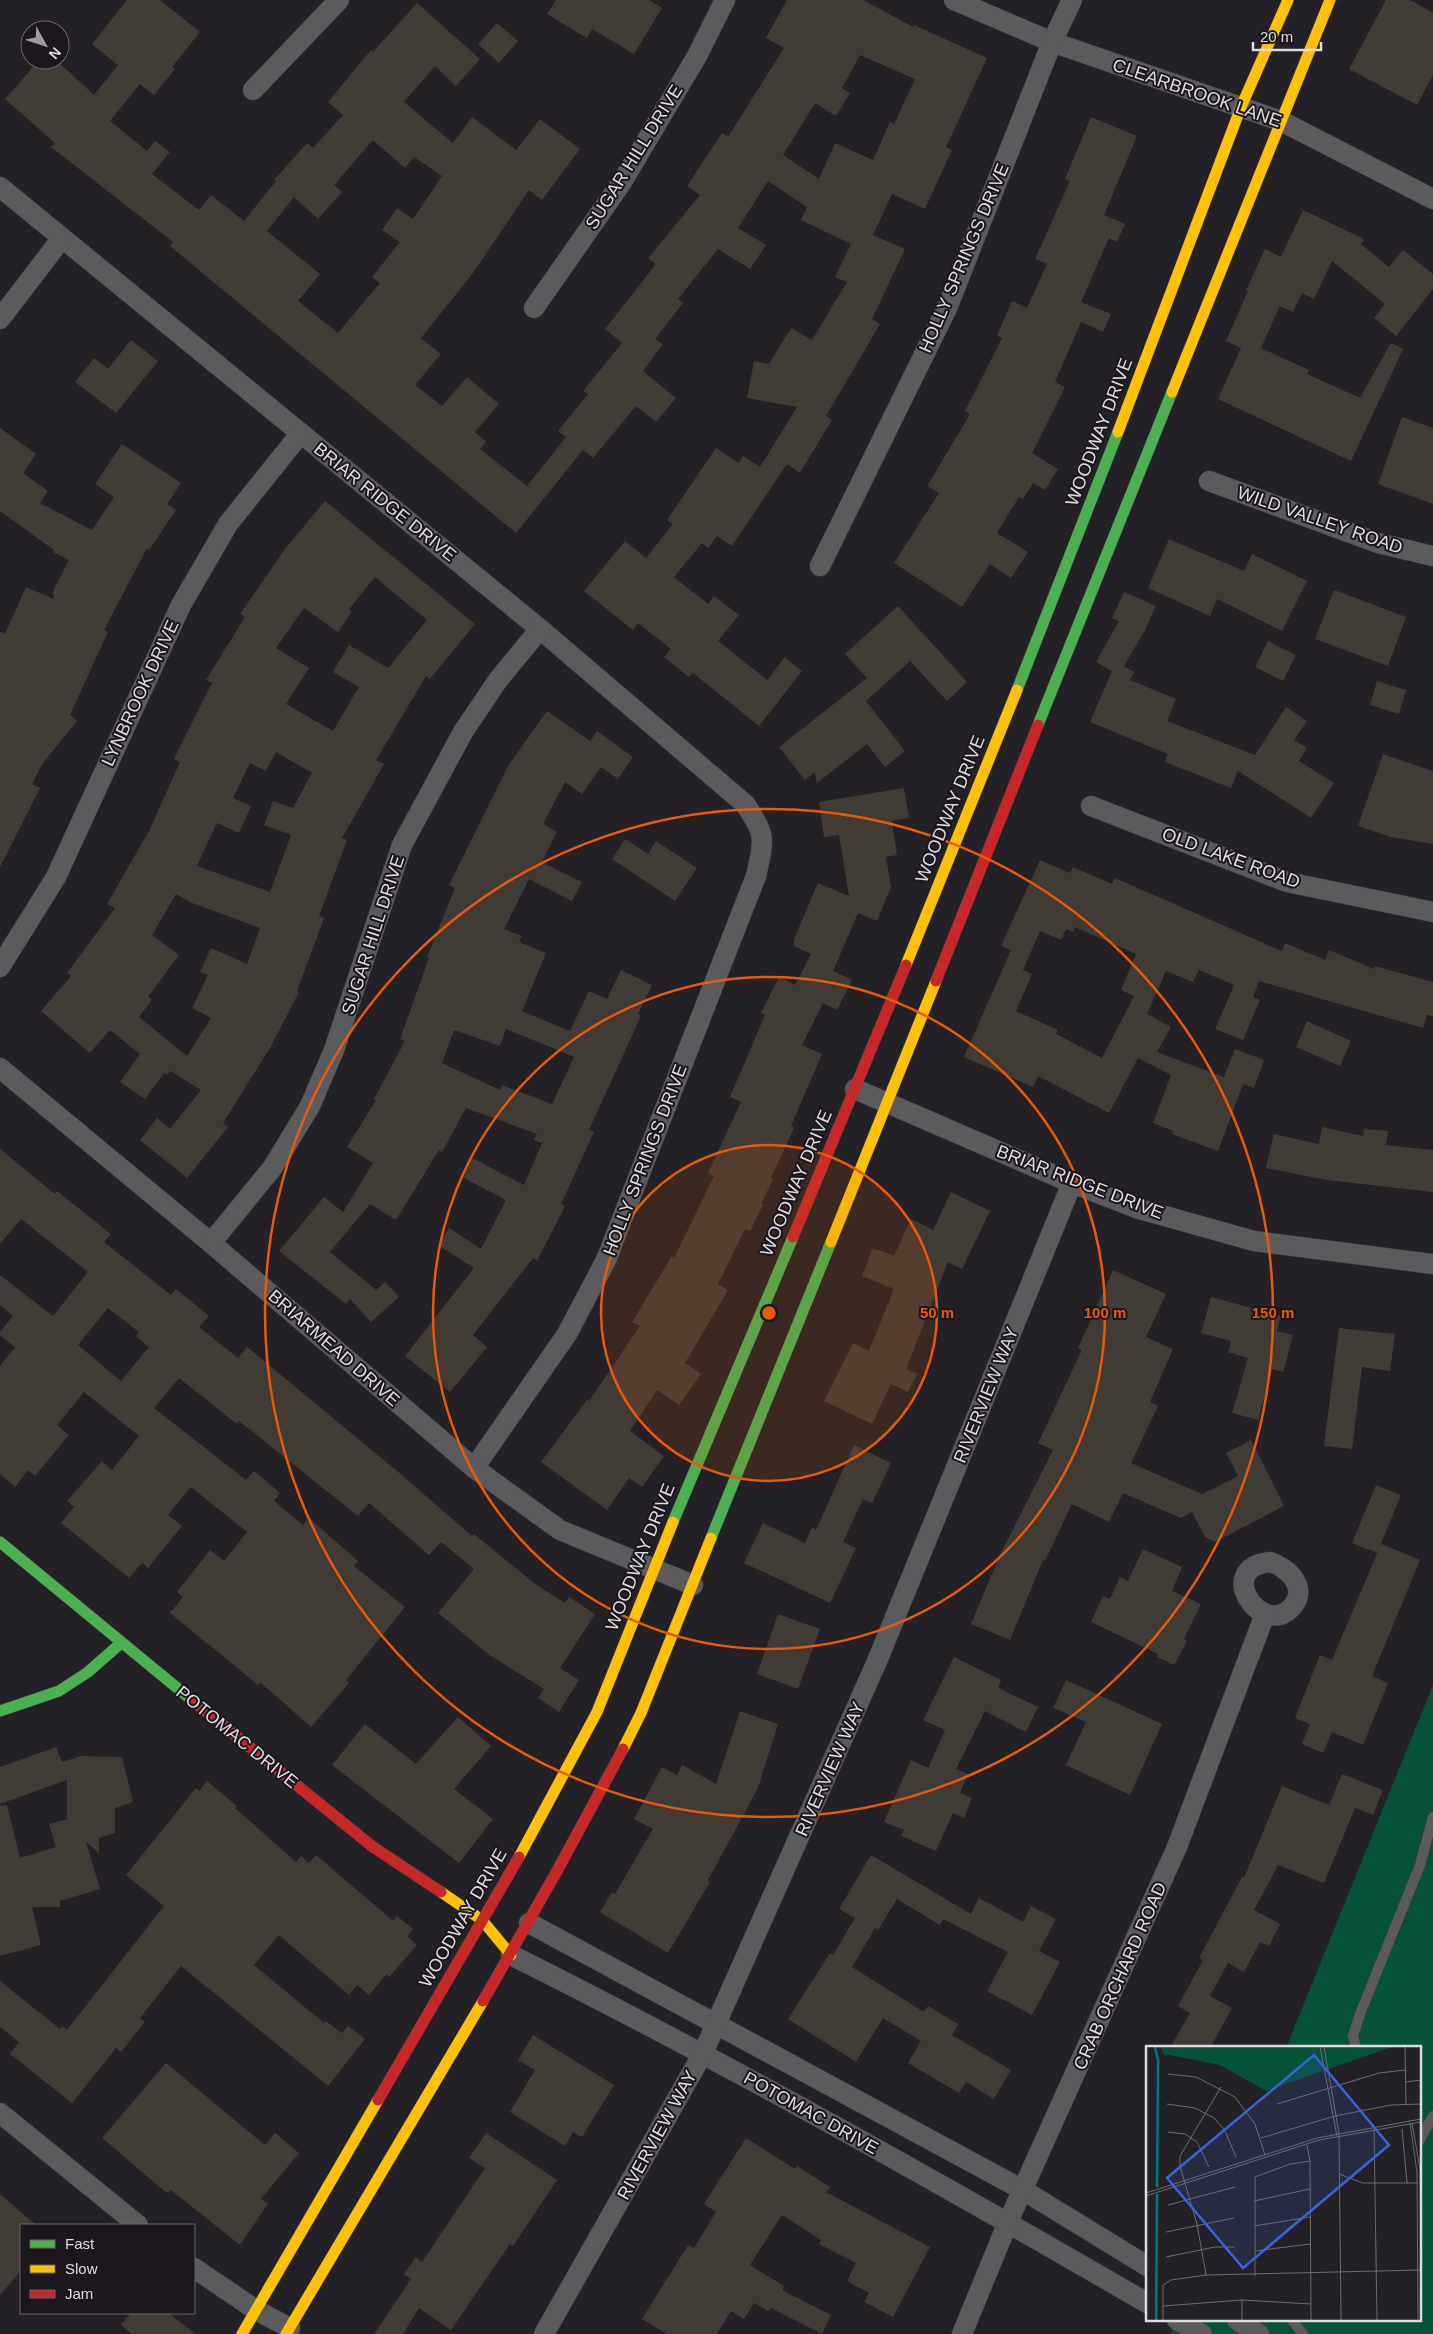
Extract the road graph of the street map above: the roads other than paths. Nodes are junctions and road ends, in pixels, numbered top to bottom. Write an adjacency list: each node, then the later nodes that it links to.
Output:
1 (339, 0): 8 (street)
2 (725, 0): 14 (street, SUGAR HILL DRIVE)
3 (954, 0): 7 (street, CLEARBROOK LANE)
4 (1072, 0): 7 (street, HOLLY SPRINGS DRIVE)
5 (1288, 0): 9 (main road, WOODWAY DRIVE)
6 (1330, 0): 10 (main road)
7 (1052, 42): 9 (street, CLEARBROOK LANE); 19 (street, HOLLY SPRINGS DRIVE)
8 (253, 90)
9 (1241, 107): 10 (street, CLEARBROOK LANE); 26 (main road, WOODWAY DRIVE)
10 (1281, 121): 12 (street, CLEARBROOK LANE); 27 (main road)
11 (0, 187): 13 (street, BRIAR RIDGE DRIVE)
12 (1433, 200)
13 (62, 238): 15 (street); 16 (street, BRIAR RIDGE DRIVE)
14 (534, 308)
15 (0, 319)
16 (301, 432): 20 (street, BRIAR RIDGE DRIVE); 24 (street, LYNBROOK DRIVE)
17 (1208, 481): 18 (street, WILD VALLEY ROAD)
18 (1433, 556)
19 (820, 566)
20 (540, 629): 22 (street, BRIAR RIDGE DRIVE); 29 (street, SUGAR HILL DRIVE)
21 (1091, 806): 23 (street, OLD LAKE ROAD)
22 (761, 827): 31 (street, HOLLY SPRINGS DRIVE)
23 (1433, 912)
24 (0, 967)
25 (0, 1068): 29 (street, BRIARMEAD DRIVE)
26 (855, 1089): 27 (street, BRIAR RIDGE DRIVE); 33 (main road, WOODWAY DRIVE)
27 (886, 1101): 28 (street, BRIAR RIDGE DRIVE); 34 (main road)
28 (1072, 1183): 30 (street, BRIAR RIDGE DRIVE); 42 (street, RIVERVIEW WAY)
29 (212, 1243): 31 (street, BRIARMEAD DRIVE)
30 (1433, 1264)
31 (474, 1468): 33 (street, BRIARMEAD DRIVE)
32 (0, 1542): 36 (main road, POTOMAC DRIVE)
33 (653, 1568): 34 (street, BRIARMEAD DRIVE); 39 (main road, WOODWAY DRIVE)
34 (693, 1585): 40 (main road)
35 (1265, 1614): 48 (street, CRAB ORCHARD ROAD)
36 (121, 1643): 37 (main road); 39 (main road, POTOMAC DRIVE)
37 (0, 1711)
38 (1433, 1817): 43 (lane)
39 (482, 1920): 40 (main road, POTOMAC DRIVE); 41 (main road, POTOMAC DRIVE); 54 (main road, WOODWAY DRIVE)
40 (513, 1922): 41 (main road); 42 (street, POTOMAC DRIVE)
41 (511, 1955): 44 (street, POTOMAC DRIVE); 57 (main road)
42 (716, 2023): 44 (street, RIVERVIEW WAY); 48 (street, POTOMAC DRIVE)
43 (1356, 2046)
44 (703, 2053): 49 (street, POTOMAC DRIVE); 59 (street, RIVERVIEW WAY)
45 (0, 2113): 50 (street)
46 (1433, 2116): 47 (lane)
47 (1420, 2140)
48 (1023, 2190): 49 (street, CRAB ORCHARD ROAD); 51 (street, POTOMAC DRIVE)
49 (1008, 2222): 53 (street, POTOMAC DRIVE); 60 (street, CRAB ORCHARD ROAD)
50 (137, 2224)
51 (1146, 2265)
52 (195, 2269): 54 (street)
53 (1146, 2301)
54 (256, 2310): 57 (street); 58 (main road, WOODWAY DRIVE)
55 (1181, 2322): 61 (street)
56 (1294, 2322): 62 (lane)
57 (288, 2331)
58 (242, 2334)
59 (544, 2334)
60 (962, 2334)
61 (1202, 2334)
62 (1303, 2334)

